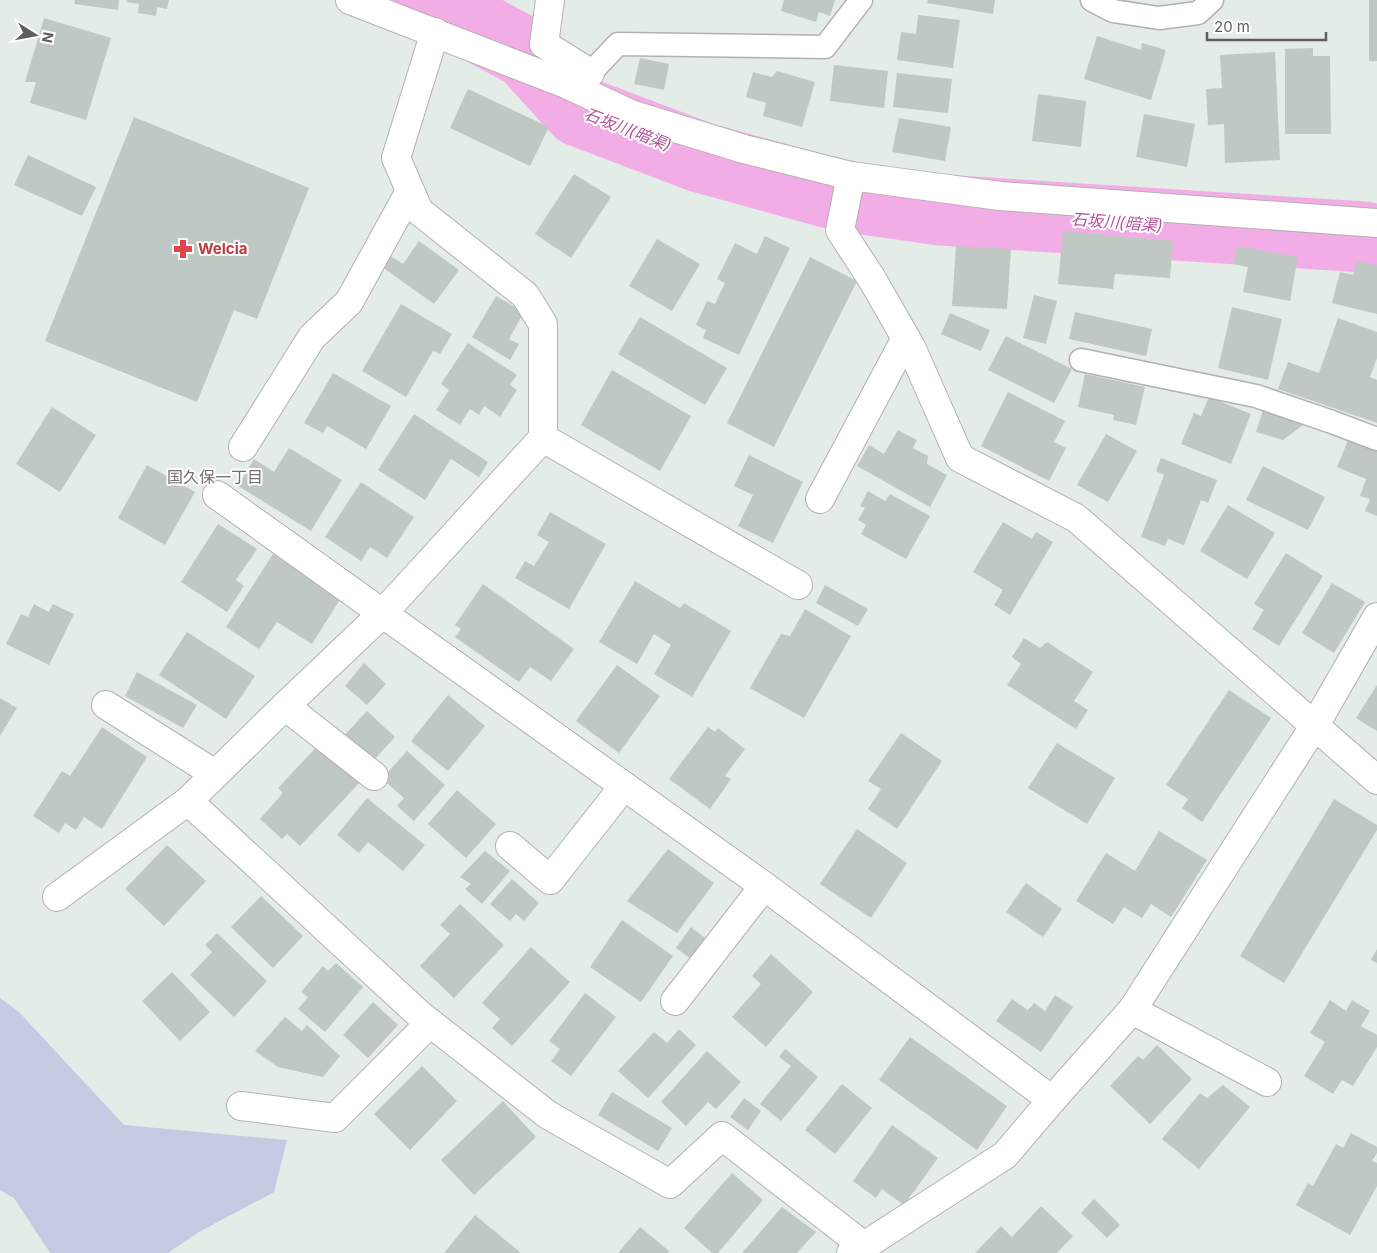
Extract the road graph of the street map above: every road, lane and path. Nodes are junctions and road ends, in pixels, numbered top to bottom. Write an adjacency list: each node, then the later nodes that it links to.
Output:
1 (350, 0): 6 (street)
2 (550, 0): 7 (street)
3 (861, 0): 7 (lane)
4 (1092, 0): 5 (lane)
5 (1212, 0)
6 (435, 32): 7 (street); 9 (street)
7 (577, 82): 8 (street)
8 (851, 176): 10 (street); 11 (street)
9 (410, 191): 13 (street); 15 (street)
10 (1377, 223)
11 (906, 338): 17 (street); 23 (street)
12 (1081, 360): 14 (lane)
13 (542, 438): 18 (street); 19 (street)
14 (1377, 439)
15 (243, 447)
16 (217, 495): 19 (street)
17 (820, 499)
18 (798, 584)
19 (383, 613): 22 (street); 27 (street)
20 (1377, 617): 23 (street)
21 (106, 705): 24 (street)
22 (285, 706): 24 (street); 25 (street)
23 (1314, 725): 26 (street); 33 (street)
24 (215, 774): 28 (street)
25 (374, 776)
26 (1377, 780)
27 (624, 786): 29 (street); 30 (street)
28 (188, 801): 31 (street); 34 (street)
29 (510, 846)
30 (764, 886): 32 (street); 36 (street)
31 (57, 897)
32 (675, 1000)
33 (1132, 1010): 35 (street); 36 (street)
34 (430, 1023): 37 (street); 38 (street)
35 (1267, 1082)
36 (1052, 1100): 38 (street)
37 (241, 1106)
38 (858, 1250)

